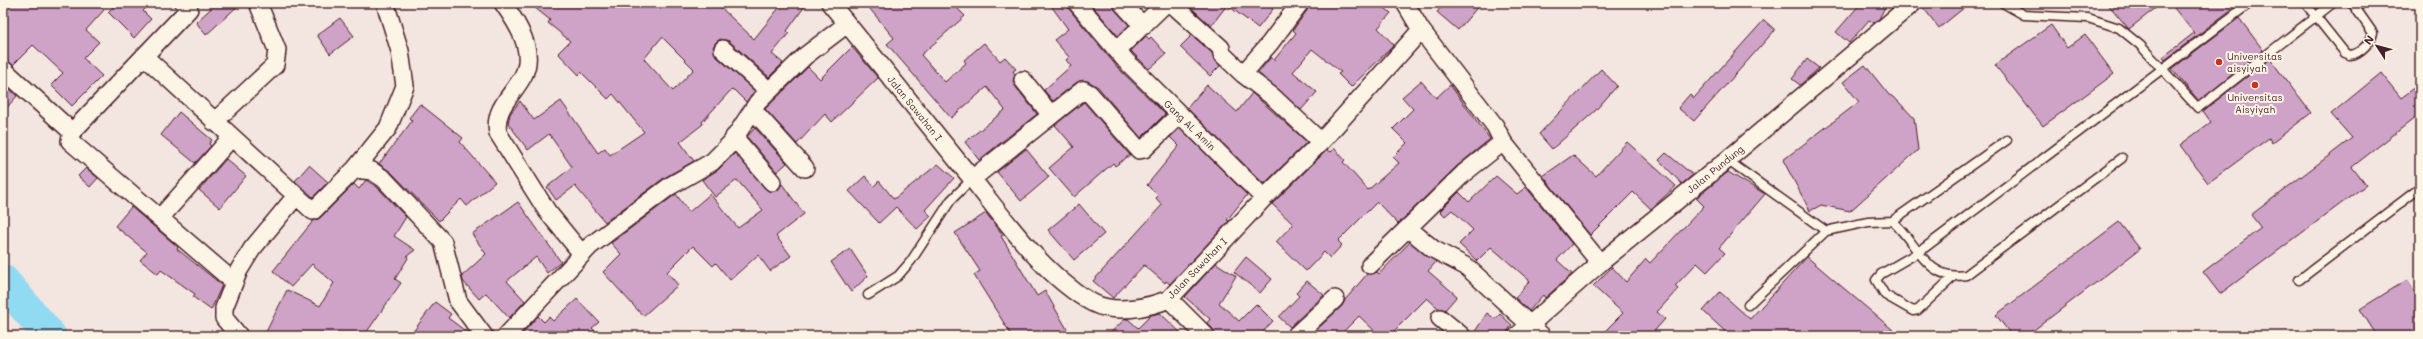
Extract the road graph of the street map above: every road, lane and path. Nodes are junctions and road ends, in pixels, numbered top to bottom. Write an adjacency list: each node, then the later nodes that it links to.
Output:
1 (258, 3): 33 (street)
2 (386, 3): 43 (street)
3 (503, 3): 54 (street)
4 (830, 3): 19 (street, Jalan Sawahan I)
5 (1077, 3): 23 (street, Gang AL Amin)
6 (1122, 3): 20 (street)
7 (1166, 3): 20 (street)
8 (1171, 3): 27 (street)
9 (1300, 3): 27 (street)
10 (1405, 3): 21 (street)
11 (1913, 3): 41 (street, Jalan Pundung)
12 (2003, 3): 26 (lane)
13 (2250, 3): 26 (lane)
14 (2305, 3): 18 (lane)
15 (2333, 3): 18 (lane)
16 (2352, 3): 18 (lane)
17 (190, 5): 24 (street)
18 (2316, 16): 26 (lane)
19 (847, 24): 29 (street); 44 (street, Jalan Sawahan I)
20 (1143, 26): 23 (street)
21 (1421, 30): 38 (street, Jalan Sawahan I); 39 (street)
22 (723, 50): 29 (street)
23 (1117, 50): 32 (street, Gang AL Amin)
24 (144, 56): 33 (street); 34 (street)
25 (3, 69): 34 (street)
26 (2161, 70): 53 (lane)
27 (1243, 74): 38 (street)
28 (1023, 80): 31 (street)
29 (769, 91): 30 (street)
30 (753, 110): 35 (street); 42 (street)
31 (1051, 115): 32 (street); 44 (street)
32 (1179, 115): 48 (street, Gang AL Amin)
33 (214, 122): 36 (street)
34 (72, 132): 49 (street)
35 (734, 137): 45 (street); 54 (street)
36 (231, 138): 47 (street); 49 (street)
37 (2007, 140): 50 (lane)
38 (1321, 142): 48 (street, Jalan Sawahan I)
39 (1503, 142): 51 (street); 55 (street)
40 (2122, 158): 57 (lane)
41 (1726, 160): 52 (lane); 55 (street, Jalan Pundung)
42 (805, 168)
43 (355, 169): 47 (street); 67 (street)
44 (972, 179): 60 (lane); 61 (street, Jalan Sawahan I)
45 (772, 182)
46 (2420, 188): 58 (lane)
47 (296, 196): 59 (street)
48 (1264, 198): 61 (street, Jalan Sawahan I)
49 (160, 218): 59 (street)
50 (1892, 221): 52 (lane); 53 (lane)
51 (1408, 228): 56 (street); 65 (street)
52 (1826, 231): 63 (lane)
53 (1919, 252): 57 (lane); 57 (lane)
54 (582, 254): 68 (street)
55 (1600, 263): 65 (street, Jalan Pundung)
56 (1370, 265)
57 (1953, 277)
58 (2298, 280)
59 (234, 282): 66 (street)
60 (868, 296)
61 (1169, 299): 69 (street)
62 (1335, 299): 70 (street)
63 (1748, 305)
64 (1440, 318): 71 (street)
65 (1529, 323): 72 (street, Jalan Pundung); 73 (street)
66 (239, 336)
67 (484, 336)
68 (506, 336)
69 (1206, 336)
70 (1295, 336)
71 (1462, 336)
72 (1517, 336)
73 (1542, 336)

